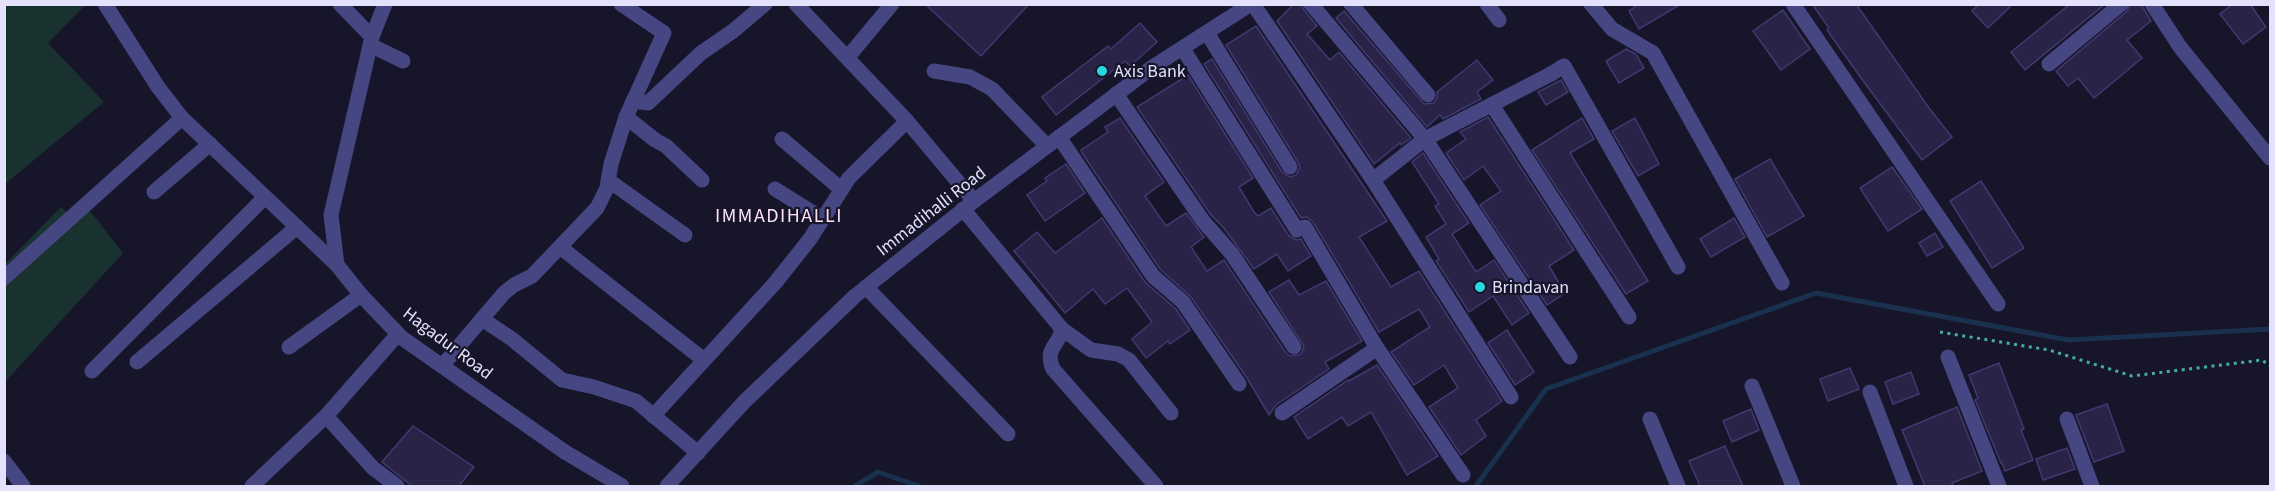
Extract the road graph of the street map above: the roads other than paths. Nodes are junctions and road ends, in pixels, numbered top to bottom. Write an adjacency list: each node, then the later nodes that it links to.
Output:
1 (105, 4): 29 (street, Hagadur Road)
2 (340, 4): 18 (street)
3 (385, 4): 18 (street)
4 (621, 4): 26 (street)
5 (765, 4): 26 (street)
6 (796, 4): 20 (street)
7 (892, 4): 20 (street)
8 (1252, 4): 17 (street, Immadihalli Road); 39 (street)
9 (1311, 4): 32 (street)
10 (1351, 4): 25 (street)
11 (1487, 4): 16 (street)
12 (1591, 4): 52 (street)
13 (1793, 4): 55 (street)
14 (2121, 4): 22 (street)
15 (2152, 4): 35 (street)
16 (1499, 20)
17 (1207, 33): 19 (street, Immadihalli Road); 36 (street)
18 (371, 41): 21 (street); 49 (street)
19 (1183, 48): 24 (street, Immadihalli Road); 62 (street)
20 (848, 57): 30 (street)
21 (403, 61)
22 (2049, 64)
23 (934, 71): 33 (street)
24 (1116, 94): 33 (street, Immadihalli Road); 61 (street)
25 (1428, 95)
26 (633, 101): 28 (street)
27 (1491, 105): 32 (street); 50 (street); 56 (street)
28 (626, 117): 37 (street); 38 (street)
29 (182, 118): 34 (street, Hagadur Road); 51 (street)
30 (907, 121): 41 (street); 44 (street)
31 (782, 139): 41 (street)
32 (1425, 139): 39 (street); 63 (street)
33 (1053, 142): 44 (street, Immadihalli Road); 69 (street)
34 (210, 144): 42 (street); 43 (street, Hagadur Road)
35 (2271, 158)
36 (1290, 167)
37 (608, 180): 47 (street); 48 (street)
38 (702, 180)
39 (1373, 180): 72 (street)
40 (775, 189): 45 (street)
41 (841, 189): 45 (street)
42 (154, 192)
43 (265, 197): 46 (street, Hagadur Road); 68 (street)
44 (968, 205): 53 (street, Immadihalli Road); 58 (street)
45 (823, 219): 65 (street)
46 (297, 227): 49 (street, Hagadur Road); 66 (street)
47 (685, 235)
48 (560, 247): 57 (street); 65 (street)
49 (337, 265): 54 (street, Hagadur Road)
50 (1678, 267)
51 (4, 278)
52 (1782, 283)
53 (866, 287): 79 (street); 80 (street, Immadihalli Road)
54 (361, 295): 59 (street, Hagadur Road); 60 (street)
55 (1998, 304)
56 (1629, 317)
57 (482, 319): 67 (street); 76 (street)
58 (1062, 329): 73 (street); 88 (street)
59 (398, 334): 67 (street, Hagadur Road); 75 (street)
60 (289, 347)
61 (1294, 347)
62 (1377, 348): 74 (street); 82 (street)
63 (1570, 357)
64 (1948, 357): 92 (street)
65 (704, 360): 76 (street)
66 (137, 362)
67 (442, 366): 86 (street, Hagadur Road)
68 (92, 371)
69 (1239, 384)
70 (1752, 386): 90 (street)
71 (1870, 392): 91 (street)
72 (1511, 397)
73 (1171, 413)
74 (1282, 413)
75 (326, 416): 84 (street); 85 (street)
76 (653, 416): 80 (street)
77 (1650, 419): 89 (street)
78 (2067, 419): 93 (street)
79 (1008, 434)
80 (698, 453): 87 (street, Immadihalli Road)
81 (4, 461): 83 (street)
82 (1463, 475)
83 (23, 486)
84 (252, 486)
85 (398, 486)
86 (622, 486)
87 (667, 486)
88 (1156, 486)
89 (1678, 486)
90 (1793, 486)
91 (1906, 486)
92 (1999, 486)
93 (2092, 486)

